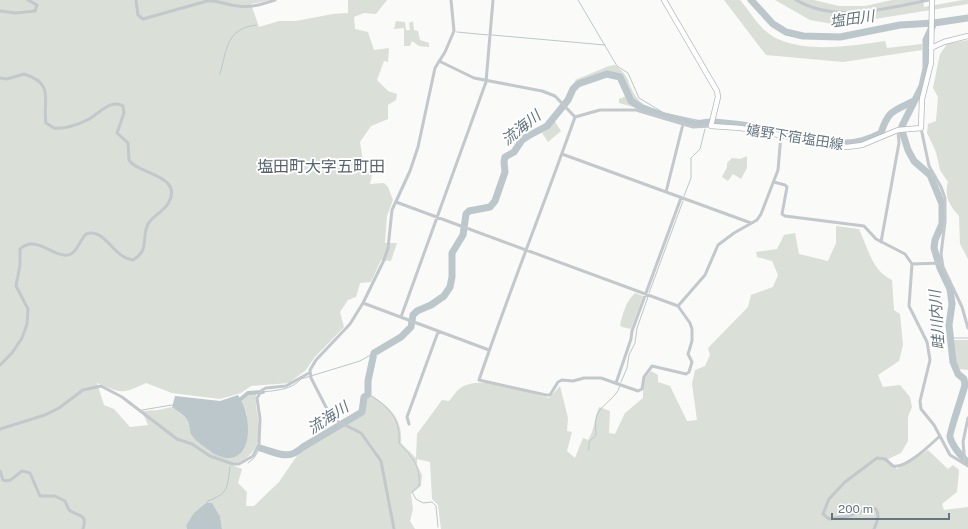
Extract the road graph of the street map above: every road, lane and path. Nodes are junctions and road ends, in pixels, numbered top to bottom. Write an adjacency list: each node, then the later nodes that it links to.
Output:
1 (28, 0): 9 (street)
2 (136, 0): 3 (street)
3 (275, 0)
4 (451, 0): 12 (street)
5 (493, 0): 14 (street)
6 (664, 0): 17 (main road)
7 (796, 0): 8 (street)
8 (931, 0): 11 (main road)
9 (0, 11)
10 (968, 36): 11 (main road)
11 (931, 48): 18 (main road)
12 (439, 61): 14 (street); 25 (street)
13 (0, 78): 39 (street)
14 (486, 82): 15 (street); 26 (street)
15 (575, 117): 16 (street); 21 (street)
16 (683, 124): 17 (street); 23 (street)
17 (711, 126): 20 (main road, 嬉野下宿塩田線)
18 (921, 128): 19 (main road, 嬉野下宿塩田線); 30 (street)
19 (898, 130): 20 (main road, 嬉野下宿塩田線); 28 (street)
20 (781, 135): 22 (street)
21 (562, 154): 23 (street); 29 (street)
22 (774, 182): 27 (street); 28 (street)
23 (666, 192): 24 (street)
24 (681, 198): 27 (street); 32 (street)
25 (396, 202): 26 (street); 33 (street)
26 (437, 217): 29 (street); 35 (street)
27 (751, 224): 34 (street)
28 (881, 242): 31 (street)
29 (526, 250): 32 (street); 38 (street)
30 (942, 263): 31 (street); 36 (street)
31 (912, 264): 45 (street)
32 (646, 294): 34 (street); 41 (street)
33 (363, 303): 35 (street); 40 (street)
34 (678, 306): 41 (street)
35 (401, 318): 37 (street)
36 (968, 328)
37 (438, 332): 38 (street); 43 (street)
38 (489, 350): 41 (street)
39 (0, 365)
40 (309, 373): 44 (street); 49 (street)
41 (616, 383)
42 (968, 418): 46 (street)
43 (409, 424)
44 (0, 429)
45 (940, 436): 46 (street); 50 (street)
46 (966, 465)
47 (0, 471): 48 (street)
48 (83, 529)
49 (394, 529)
50 (874, 529)

